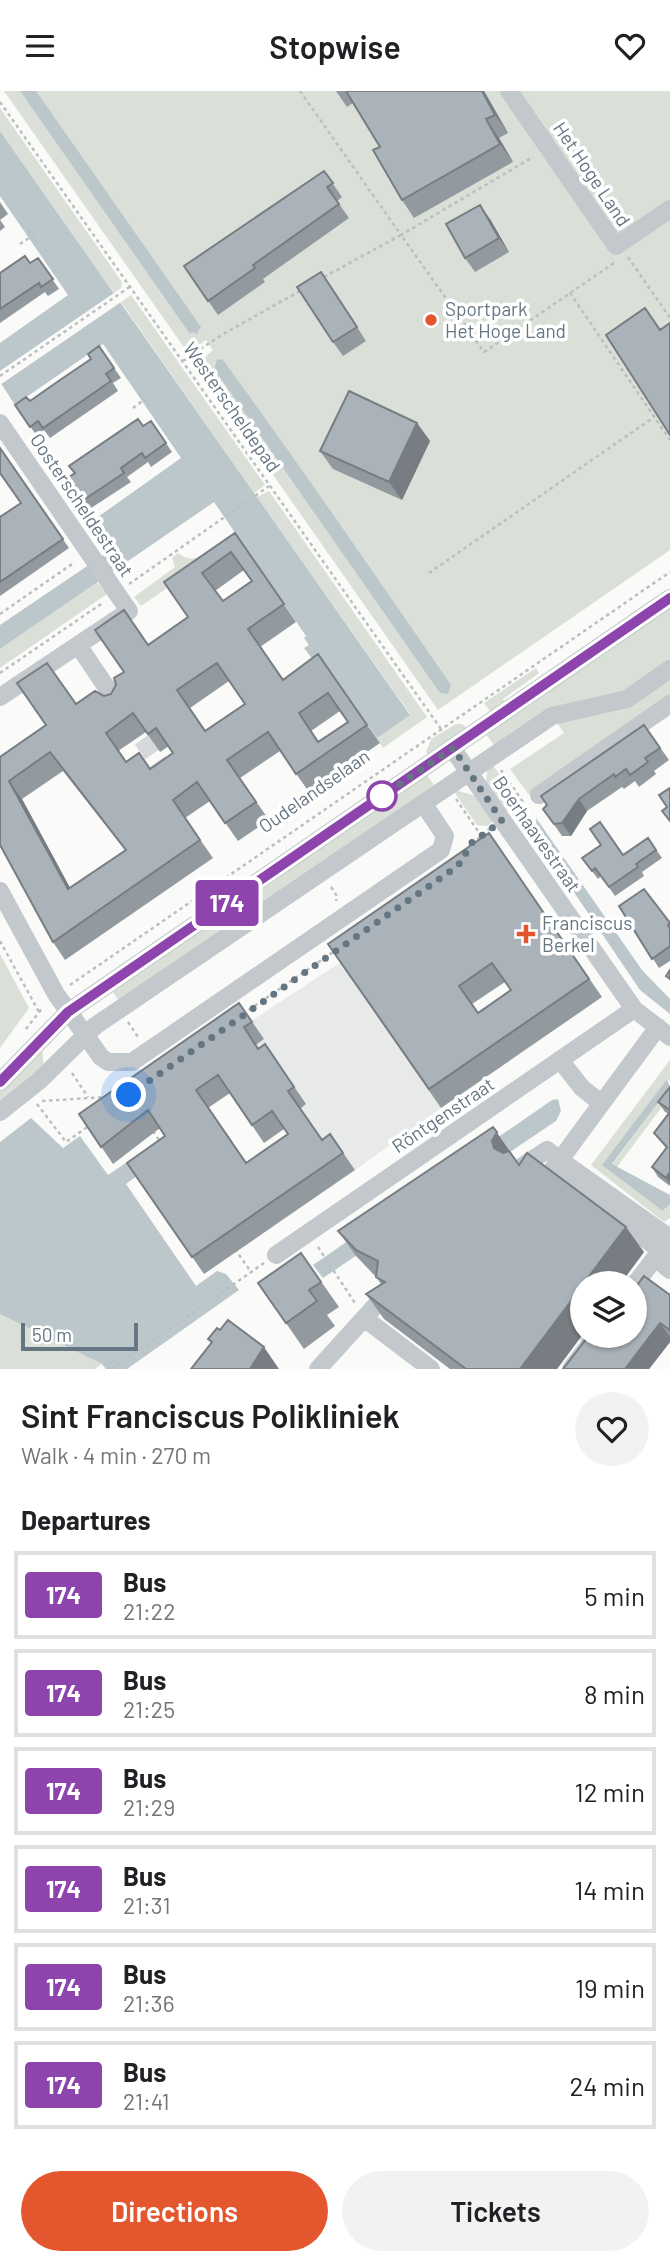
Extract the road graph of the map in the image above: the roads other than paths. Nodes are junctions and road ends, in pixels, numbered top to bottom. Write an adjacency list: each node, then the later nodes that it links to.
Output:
1 (509, 91): 2 (street, Het Hoge Land)
2 (670, 209)
3 (0, 423): 5 (street, Oosterscheldestraat)
4 (670, 598): 10 (street)
5 (78, 645): 7 (street); 8 (street)
6 (670, 669): 11 (street)
7 (0, 697)
8 (117, 703)
9 (668, 711): 12 (street)
10 (453, 748): 11 (street, Boerhaavestraat); 16 (street)
11 (469, 771): 13 (street); 15 (street, Boerhaavestraat)
12 (539, 795)
13 (423, 803): 18 (street); 18 (street)
14 (0, 891): 16 (street)
15 (634, 1009): 17 (street, Boerhaavestraat); 19 (street, Röntgenstraat)
16 (68, 1012): 18 (street); 20 (street)
17 (664, 1032): 21 (street)
18 (84, 1035): 22 (street)
19 (560, 1060): 21 (street); 26 (street, Röntgenstraat)
20 (0, 1082)
21 (601, 1103): 23 (street)
22 (0, 1112)
23 (560, 1160): 24 (street); 25 (street)
24 (521, 1167)
25 (667, 1242): 27 (street); 28 (street)
26 (276, 1255)
27 (670, 1270)
28 (645, 1271)
29 (386, 1294): 30 (street)
30 (364, 1318): 32 (street); 33 (street)
31 (587, 1348): 34 (street)
32 (318, 1369)
33 (431, 1369)
34 (571, 1369)

